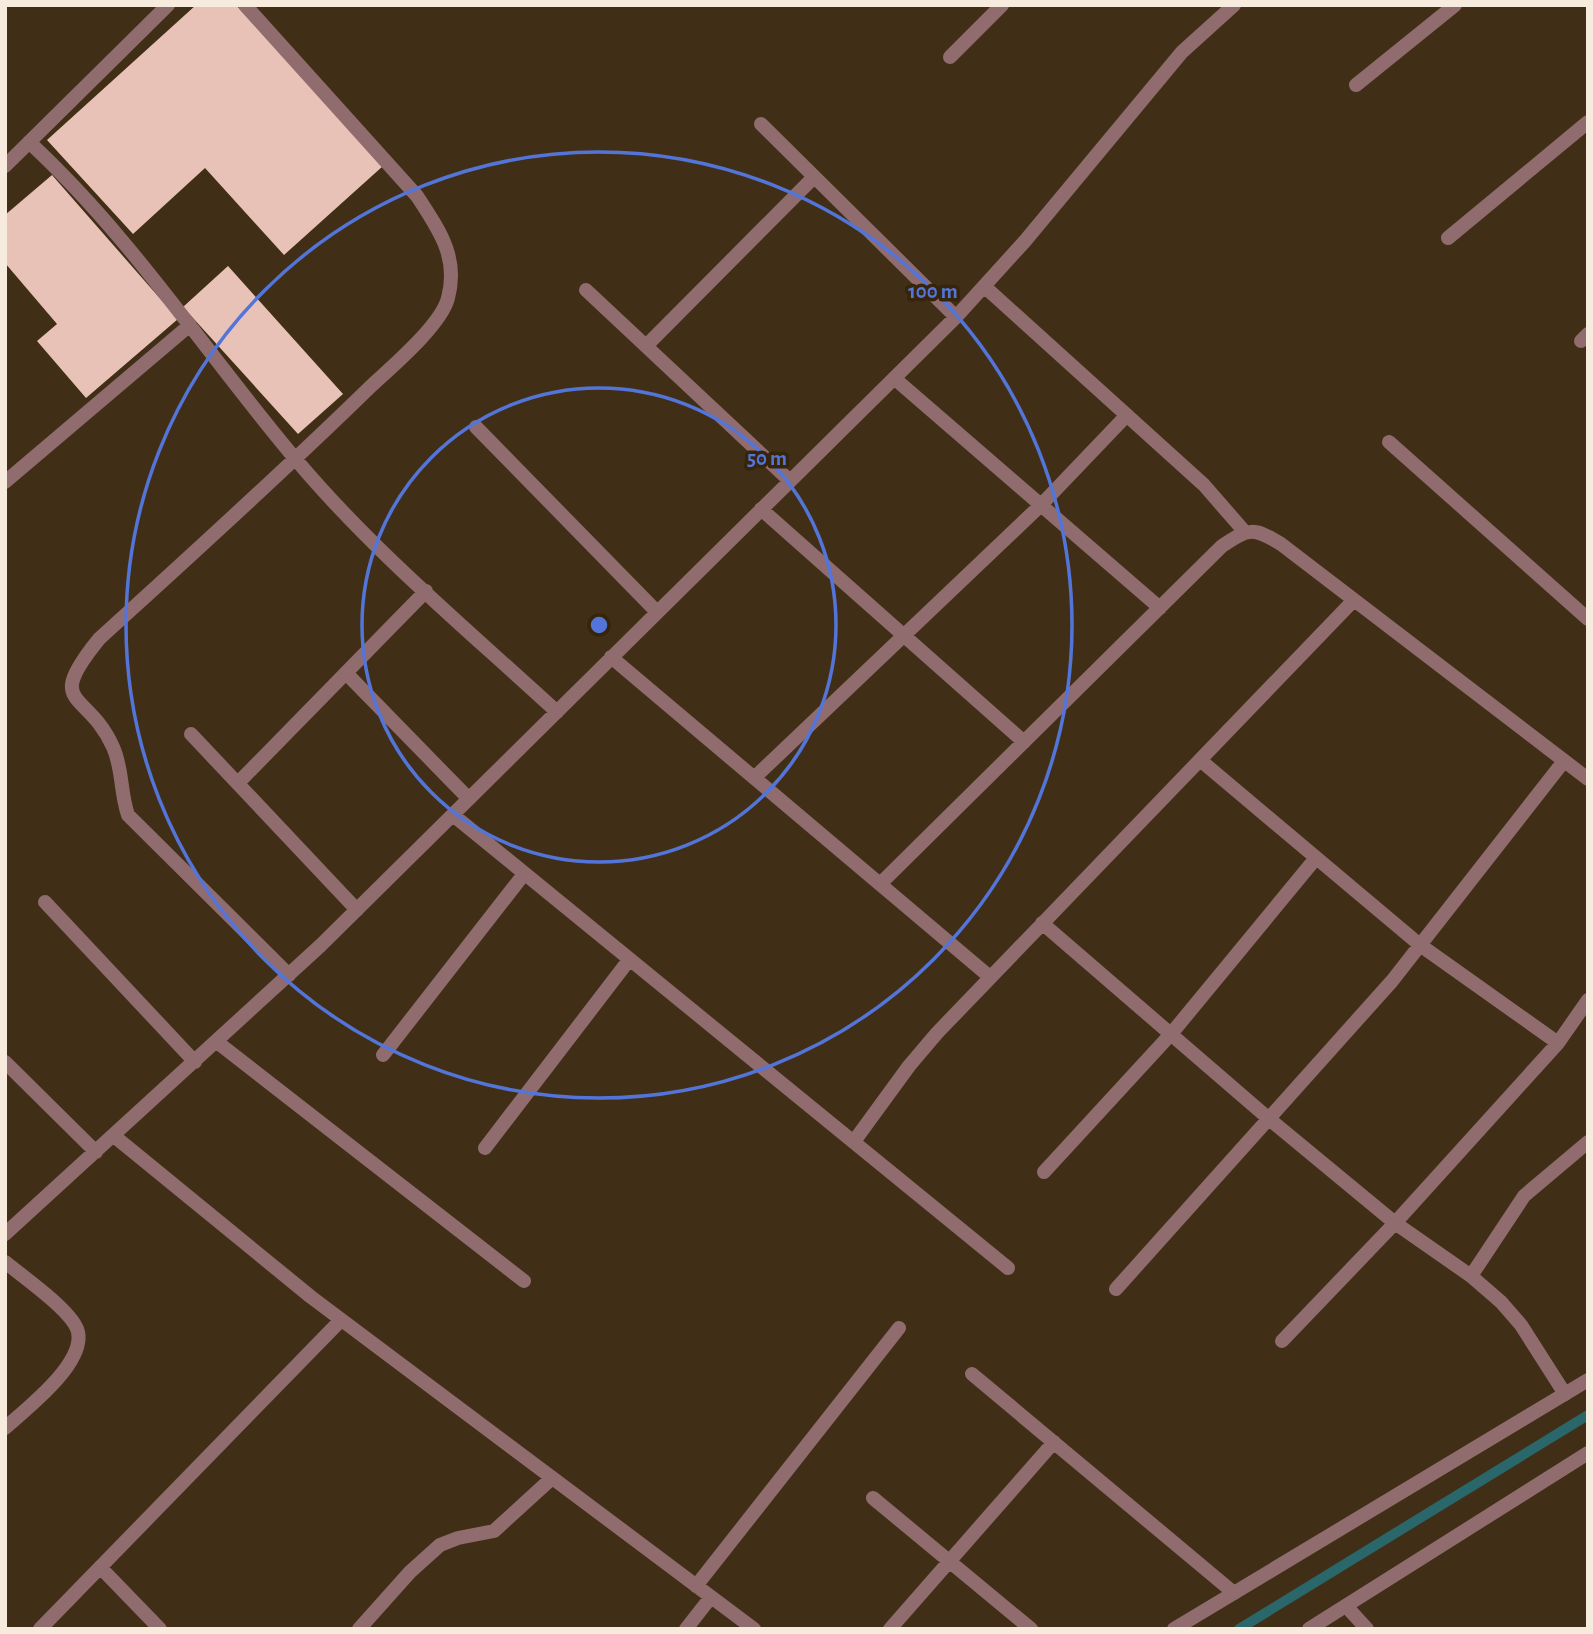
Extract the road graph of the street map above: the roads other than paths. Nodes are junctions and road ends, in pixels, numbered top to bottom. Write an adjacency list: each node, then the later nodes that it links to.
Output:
1 (168, 5): 10 (street)
2 (244, 5): 23 (street)
3 (1002, 5): 6 (street)
4 (1234, 5): 14 (street)
5 (1455, 5): 7 (street)
6 (950, 57)
7 (1356, 85)
8 (1588, 122): 13 (street)
9 (761, 124): 12 (street)
10 (29, 142): 11 (street); 17 (street)
11 (5, 166)
12 (814, 177): 16 (street); 18 (street)
13 (1448, 238)
14 (985, 287): 16 (street); 20 (street)
15 (586, 290): 18 (street)
16 (956, 317): 19 (street)
17 (190, 325): 23 (street); 25 (street)
18 (646, 346): 24 (street)
19 (894, 378): 24 (street); 26 (street)
20 (1127, 415): 26 (street); 28 (street)
21 (476, 427): 32 (street)
22 (1389, 442): 33 (street)
23 (295, 459): 29 (street); 55 (street)
24 (789, 480): 27 (street)
25 (5, 482)
26 (1041, 505): 31 (street); 34 (street)
27 (761, 509): 32 (street); 34 (street)
28 (1244, 531): 30 (street); 31 (street)
29 (426, 592): 36 (street); 37 (street)
30 (1354, 600): 40 (street); 41 (street)
31 (1160, 608): 39 (street)
32 (657, 612): 35 (street)
33 (1588, 619)
34 (904, 635): 39 (street); 42 (street)
35 (611, 657): 37 (street); 42 (street)
36 (346, 673): 44 (street); 45 (street)
37 (557, 712): 45 (street)
38 (191, 733): 44 (street)
39 (1024, 742): 49 (street)
40 (1200, 760): 47 (street); 52 (street)
41 (1564, 761): 43 (street); 53 (street)
42 (754, 778): 49 (street)
43 (1588, 779)
44 (238, 783): 51 (street)
45 (469, 799): 46 (street)
46 (453, 815): 48 (street); 51 (street)
47 (1316, 858): 53 (street); 58 (street)
48 (524, 874): 54 (street); 61 (street)
49 (880, 884): 56 (street)
50 (45, 902): 63 (street)
51 (357, 910): 55 (street)
52 (1042, 923): 56 (street); 58 (street)
53 (1420, 945): 60 (street); 64 (street)
54 (629, 960): 66 (street); 68 (street)
55 (289, 975): 59 (street)
56 (990, 977): 66 (street)
57 (1588, 1000): 60 (street)
58 (1171, 1034): 64 (street); 70 (street)
59 (217, 1042): 63 (street); 76 (street)
60 (1558, 1043): 71 (street)
61 (383, 1055)
62 (5, 1062): 69 (street)
63 (195, 1062): 65 (street)
64 (1268, 1118): 71 (street); 77 (street)
65 (114, 1136): 69 (street); 78 (street)
66 (855, 1140): 74 (street)
67 (1588, 1142): 75 (street)
68 (485, 1148)
69 (96, 1152): 72 (street)
70 (1044, 1172)
71 (1395, 1223): 75 (street); 80 (street)
72 (5, 1234)
73 (5, 1262): 84 (street)
74 (1008, 1268)
75 (1471, 1276): 83 (street)
76 (524, 1281)
77 (1116, 1289)
78 (341, 1320): 87 (street); 90 (street)
79 (899, 1328): 91 (street)
80 (1282, 1340)
81 (972, 1374): 85 (street)
82 (1588, 1380): 83 (street)
83 (1565, 1394): 92 (street)
84 (5, 1428)
85 (1054, 1442): 89 (street); 92 (street)
86 (1588, 1453): 94 (street)
87 (551, 1479): 91 (street); 97 (street)
88 (873, 1498): 89 (street)
89 (950, 1560): 100 (street); 101 (street)
90 (100, 1567): 95 (street); 96 (street)
91 (696, 1586): 93 (street)
92 (1234, 1593): 102 (street)
93 (711, 1597): 98 (street); 99 (street)
94 (1346, 1606): 103 (street); 104 (street)
95 (40, 1629)
96 (160, 1629)
97 (359, 1629)
98 (686, 1629)
99 (754, 1629)
100 (890, 1629)
101 (1031, 1629)
102 (1174, 1629)
103 (1309, 1629)
104 (1367, 1629)

